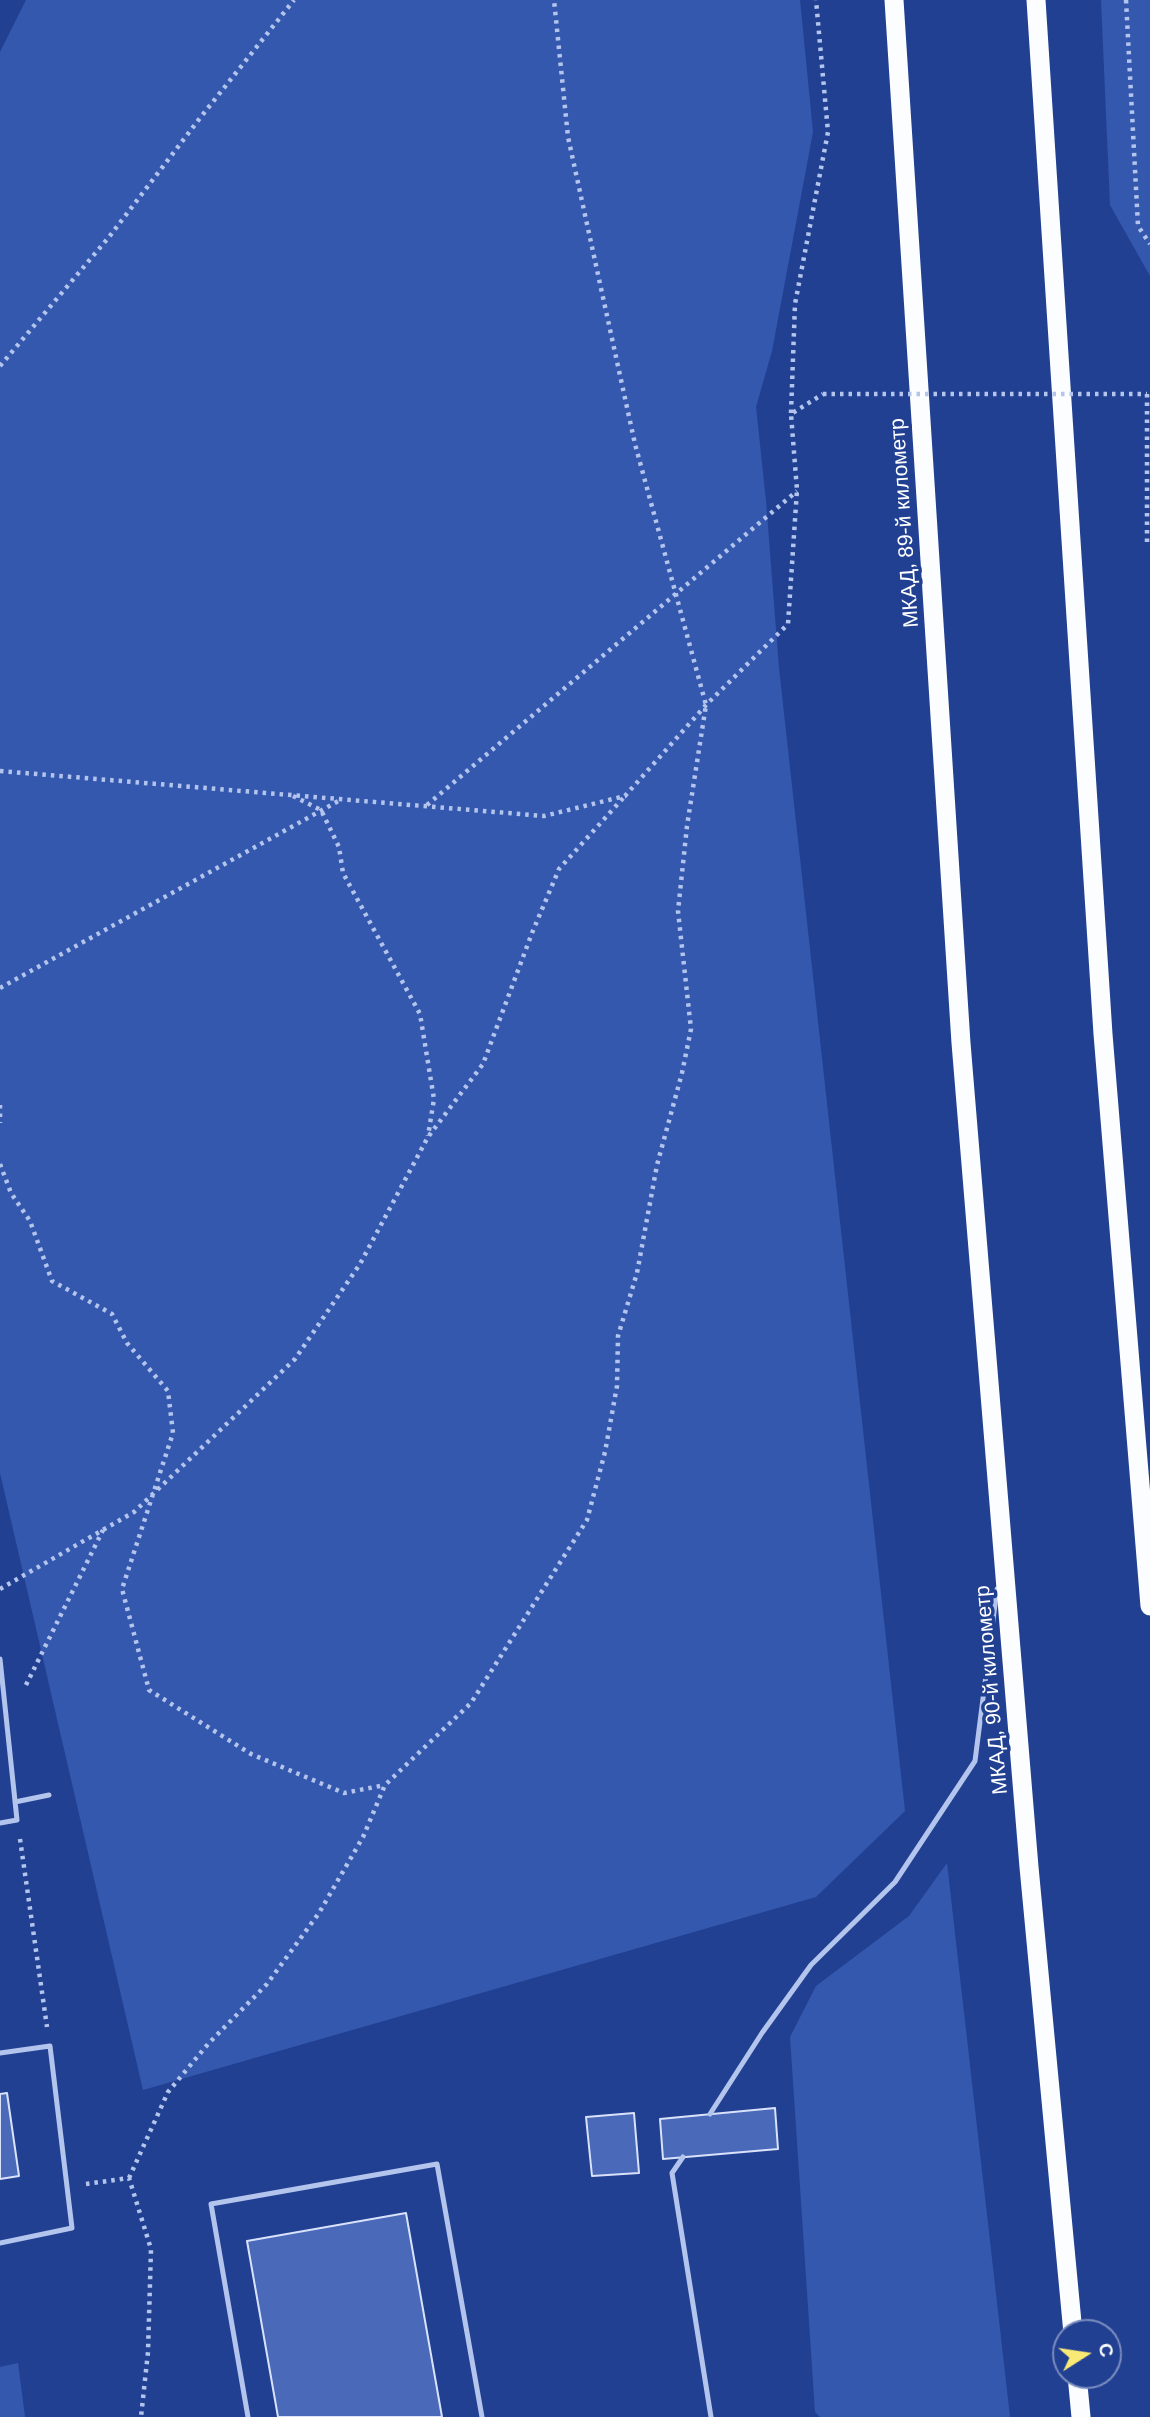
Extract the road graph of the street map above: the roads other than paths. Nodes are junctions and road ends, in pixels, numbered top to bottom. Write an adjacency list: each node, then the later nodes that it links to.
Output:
1 (894, 0): 3 (highway, МКАД, 89-й километр)
2 (1036, 0): 5 (highway)
3 (961, 1043): 4 (highway, МКАД, 90-й километр)
4 (1003, 1548): 11 (lane); 14 (highway, МКАД, 90-й километр)
5 (1150, 1606)
6 (0, 1659): 8 (lane)
7 (49, 1795): 8 (lane)
8 (15, 1802): 9 (lane)
9 (0, 1823)
10 (0, 2053): 13 (lane)
11 (710, 2114)
12 (683, 2157): 18 (lane)
13 (0, 2244)
14 (1072, 2319)
15 (1079, 2389): 19 (highway)
16 (248, 2417): 17 (lane)
17 (482, 2417)
18 (711, 2417)
19 (1082, 2417)

